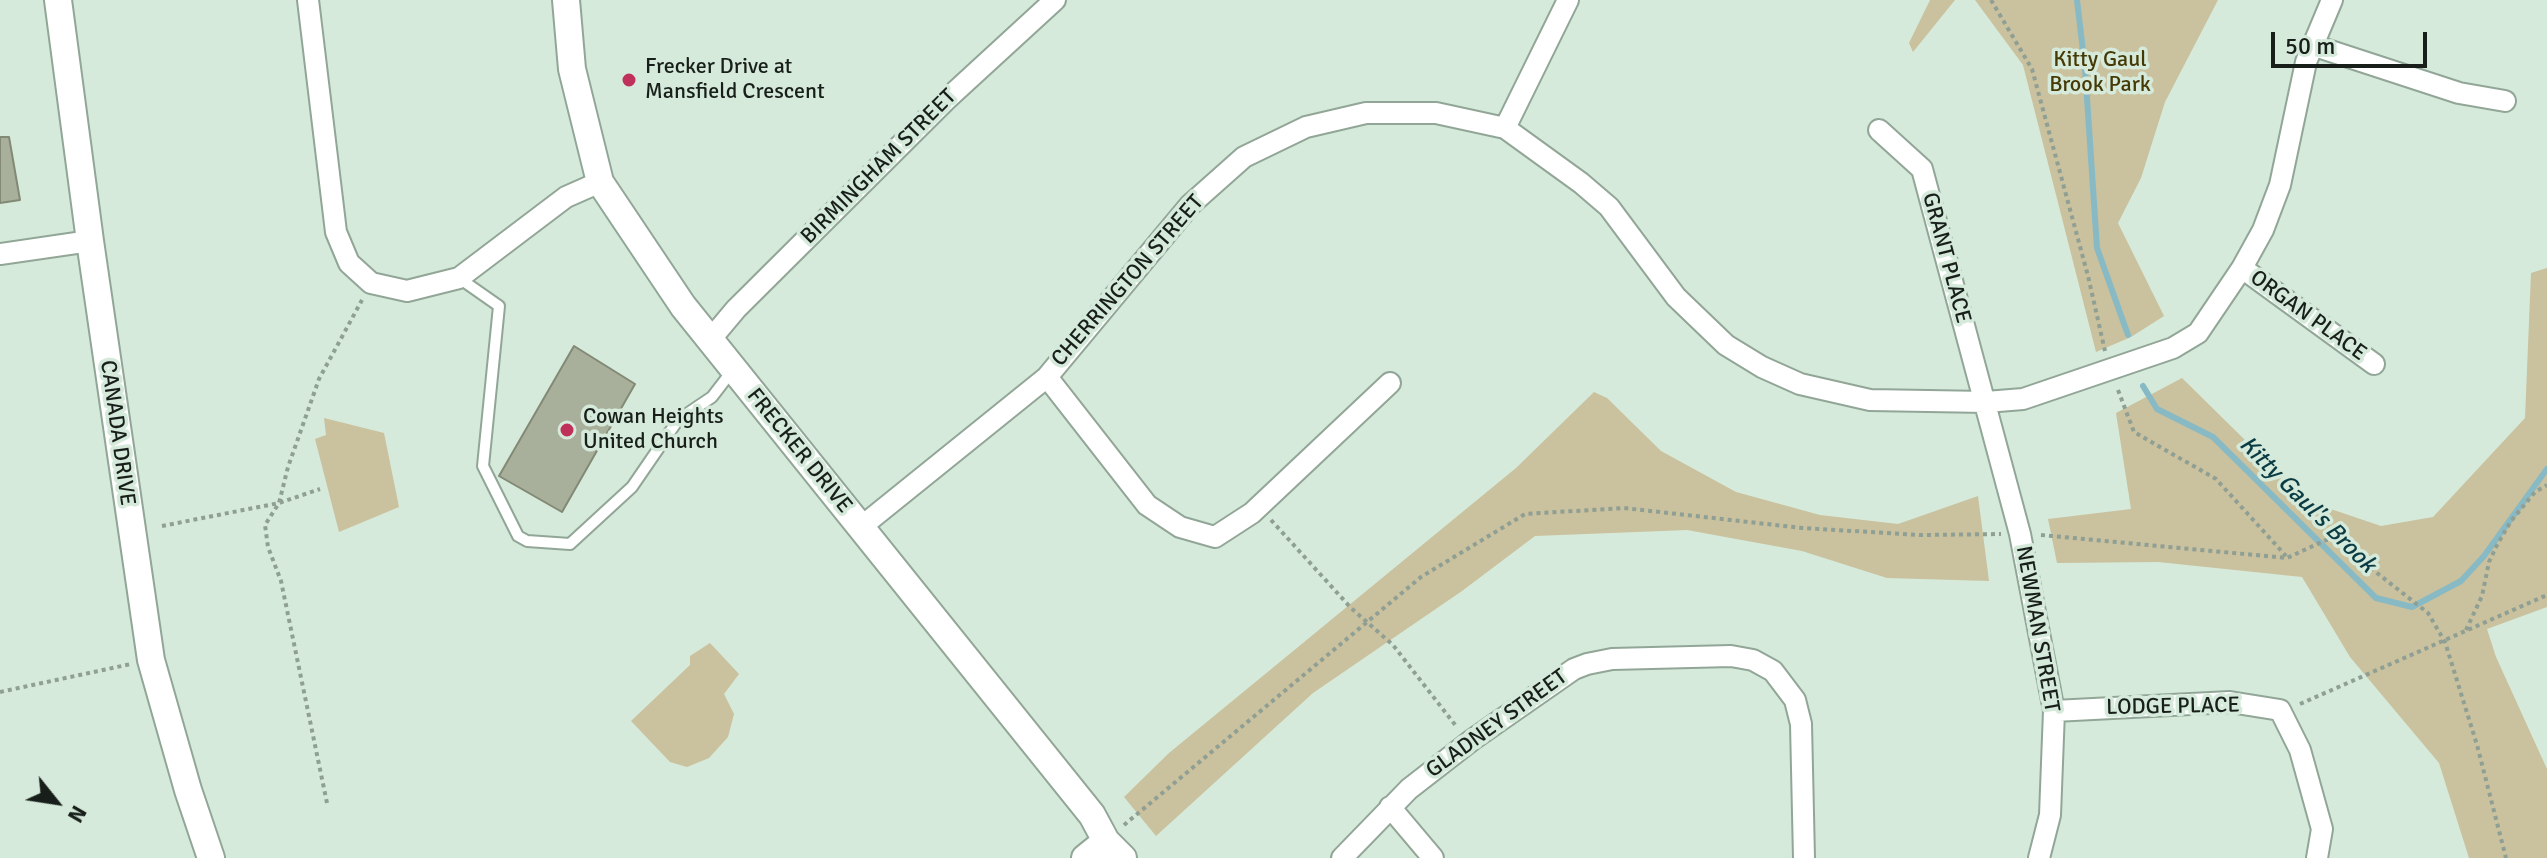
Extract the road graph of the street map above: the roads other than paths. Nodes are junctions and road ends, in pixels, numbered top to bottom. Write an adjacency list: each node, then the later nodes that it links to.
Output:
1 (58, 0): 12 (street, CANADA DRIVE)
2 (308, 0): 15 (street)
3 (566, 0): 11 (street, FRECKER DRIVE)
4 (1055, 0): 16 (street, BIRMINGHAM STREET)
5 (1568, 0): 9 (street)
6 (2332, 0): 7 (street, CHERRINGTON STREET)
7 (2312, 45): 8 (street); 14 (street, CHERRINGTON STREET)
8 (2505, 101)
9 (1505, 128): 19 (street, CHERRINGTON STREET); 21 (street, CHERRINGTON STREET)
10 (1879, 130): 21 (street, GRANT PLACE)
11 (600, 182): 15 (street); 16 (street, FRECKER DRIVE)
12 (90, 241): 13 (street); 26 (street, CANADA DRIVE)
13 (0, 254)
14 (2242, 268): 17 (street, ORGAN PLACE); 21 (street, CHERRINGTON STREET)
15 (459, 278): 18 (lane)
16 (710, 340): 18 (street, FRECKER DRIVE)
17 (2374, 364)
18 (733, 370): 22 (street, FRECKER DRIVE)
19 (1047, 377): 20 (street); 22 (street, CHERRINGTON STREET)
20 (1390, 383)
21 (1986, 402): 23 (street, NEWMAN STREET)
22 (861, 527): 25 (street, FRECKER DRIVE)
23 (2054, 711): 31 (street, NEWMAN STREET); 32 (street, LODGE PLACE)
24 (1390, 807): 28 (street, GLADNEY STREET); 29 (street); 30 (street, GLADNEY STREET)
25 (1118, 841): 27 (street)
26 (211, 858)
27 (1085, 858)
28 (1342, 858)
29 (1433, 858)
30 (1804, 858)
31 (2039, 858)
32 (2317, 858)

